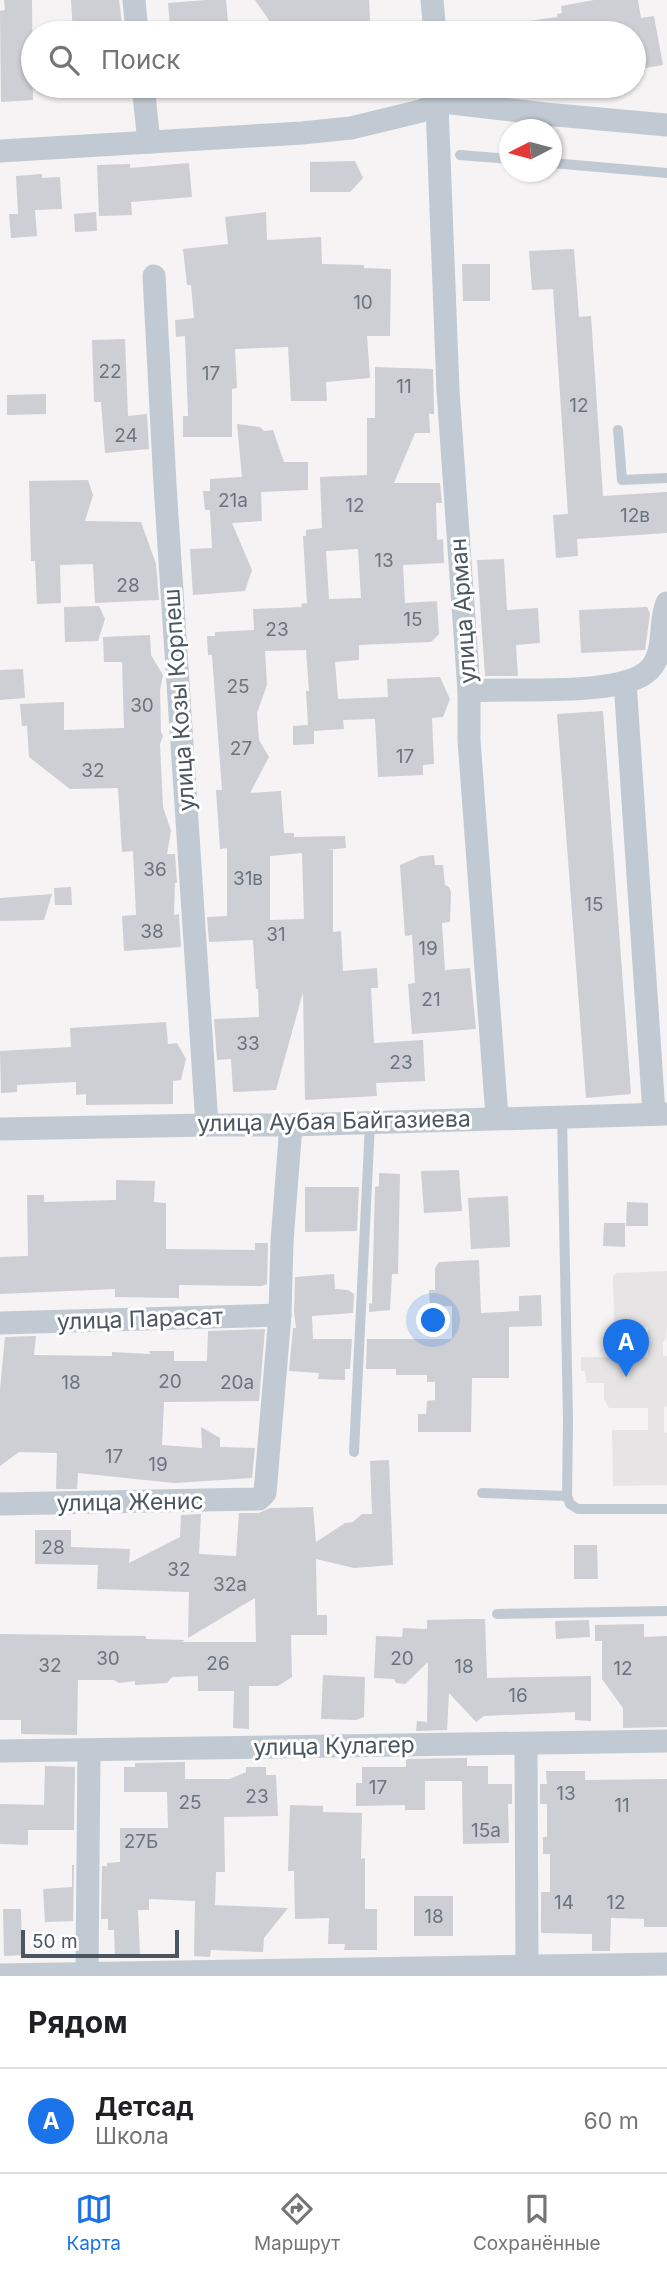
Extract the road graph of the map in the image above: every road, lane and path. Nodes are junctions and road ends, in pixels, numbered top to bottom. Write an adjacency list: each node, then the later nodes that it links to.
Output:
1 (134, 0): 3 (street)
2 (432, 0): 4 (street)
3 (136, 21)
4 (434, 21)
5 (144, 98): 10 (street)
6 (437, 98): 10 (street)
7 (440, 98): 21 (street, улица Арман)
8 (446, 98): 9 (street)
9 (667, 125)
10 (149, 142): 11 (street)
11 (0, 151)
12 (460, 155): 13 (lane)
13 (499, 158)
14 (562, 164): 15 (lane)
15 (667, 173)
16 (154, 276): 26 (street, улица Козы Корпеш)
17 (618, 430): 18 (lane)
18 (667, 478)
19 (667, 603): 20 (street)
20 (625, 682): 21 (street); 22 (street)
21 (469, 691): 24 (street, улица Арман)
22 (661, 1113): 23 (street, улица Аубая Байгазиева)
23 (562, 1116): 24 (street, улица Аубая Байгазиева); 33 (lane)
24 (497, 1117): 25 (street, улица Аубая Байгазиева)
25 (370, 1122): 27 (street, улица Аубая Байгазиева); 31 (lane)
26 (207, 1125): 27 (street, улица Аубая Байгазиева); 28 (street, улица Аубая Байгазиева)
27 (291, 1125): 29 (street)
28 (0, 1129)
29 (280, 1315): 30 (street, улица Парасат); 34 (street, улица Женис)
30 (0, 1323)
31 (354, 1452)
32 (482, 1493): 33 (lane)
33 (567, 1496): 35 (lane)
34 (0, 1504)
35 (667, 1509)
36 (667, 1611): 37 (lane)
37 (497, 1614)
38 (667, 1741): 39 (street, улица Кулагер)
39 (526, 1744): 40 (street, улица Кулагер); 43 (street)
40 (89, 1750): 41 (street, улица Кулагер); 44 (street)
41 (0, 1751)
42 (667, 1964): 43 (street)
43 (527, 1967): 44 (street)
44 (87, 1974): 45 (street)
45 (0, 1975)

